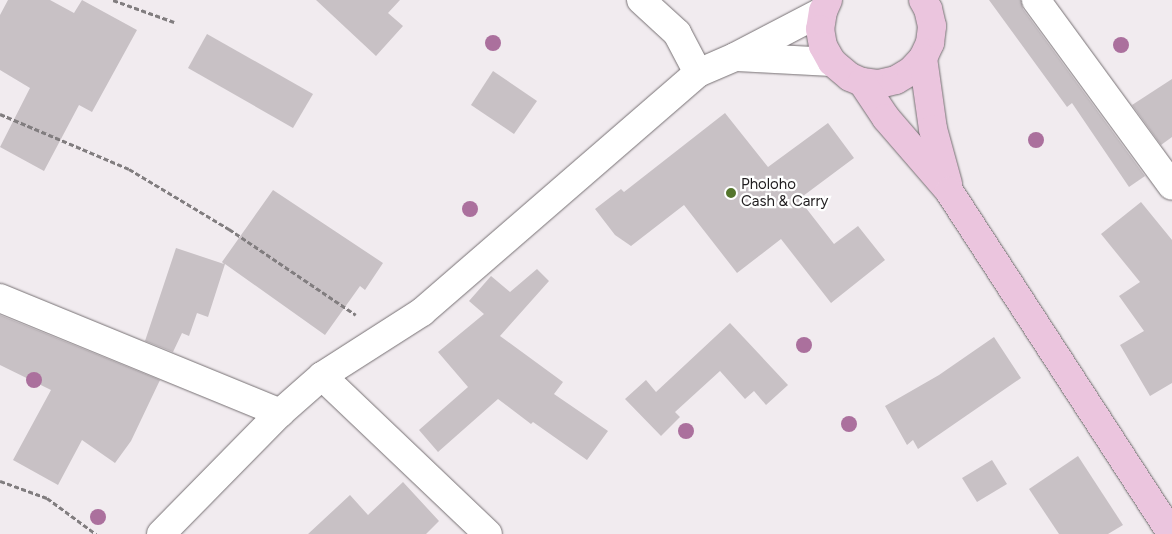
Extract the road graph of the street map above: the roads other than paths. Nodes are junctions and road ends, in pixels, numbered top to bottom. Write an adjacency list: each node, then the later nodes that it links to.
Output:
1 (641, 0): 8 (street)
2 (923, 0): 6 (main road)
3 (1036, 0): 10 (street)
4 (825, 6): 5 (street); 7 (main road)
5 (735, 57): 7 (street); 8 (street)
6 (923, 58): 9 (main road); 11 (main road)
7 (832, 62): 9 (main road)
8 (698, 73): 13 (street)
9 (862, 82): 11 (main road)
10 (1172, 186)
11 (949, 191): 17 (main road)
12 (0, 298): 14 (street)
13 (322, 376): 14 (street); 16 (street)
14 (280, 413): 15 (street)
15 (161, 534)
16 (488, 534)
17 (1172, 534)

